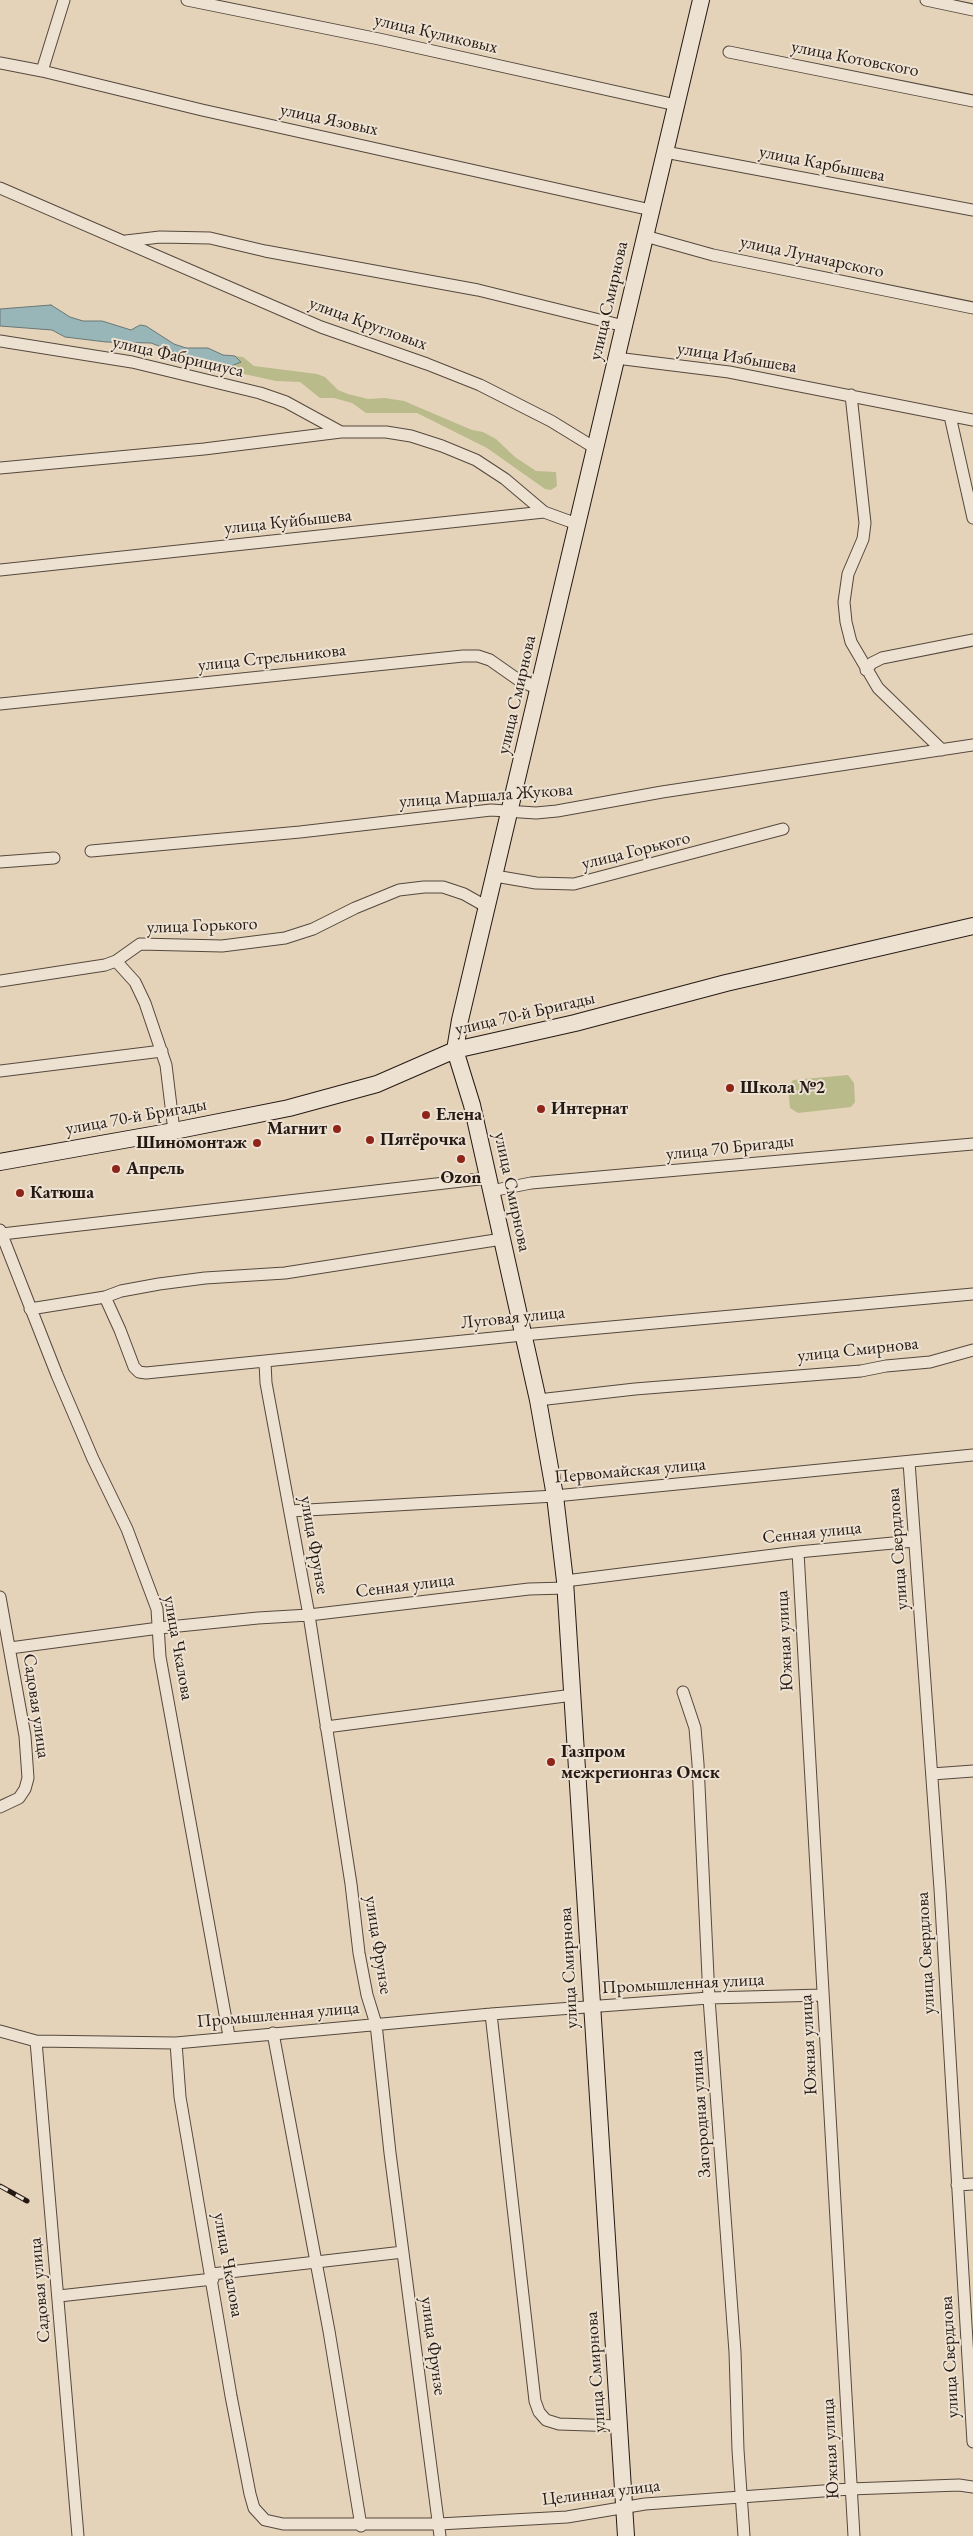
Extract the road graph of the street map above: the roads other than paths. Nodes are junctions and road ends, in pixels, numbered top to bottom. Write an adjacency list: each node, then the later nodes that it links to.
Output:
1 (64, 0): 8 (street)
2 (188, 0): 10 (street, улица Куликовых)
3 (700, 0): 10 (main road, улица Смирнова)
4 (926, 0): 5 (street)
5 (973, 10)
6 (729, 52): 9 (street, улица Котовского)
7 (0, 63): 8 (street, улица Язовых)
8 (42, 71): 13 (street, улица Язовых)
9 (973, 101)
10 (676, 105): 11 (main road, улица Смирнова)
11 (665, 152): 13 (main road, улица Смирнова); 14 (street, улица Карбышева)
12 (0, 188): 16 (street, улица Кругловых)
13 (651, 210): 15 (main road, улица Смирнова)
14 (973, 210)
15 (645, 236): 17 (street, улица Луначарского); 18 (main road, улица Смирнова)
16 (124, 241): 18 (street, улица Кругловых); 25 (street, улица Кругловых)
17 (973, 308)
18 (624, 326): 20 (main road, улица Смирнова)
19 (0, 341): 24 (street, улица Фабрициуса)
20 (616, 358): 21 (street, улица Избышева); 25 (main road, улица Смирнова)
21 (851, 395): 22 (street, улица Избышева); 32 (street)
22 (950, 416): 23 (street, улица Избышева); 28 (street)
23 (973, 420)
24 (341, 432): 26 (street, улица Фабрициуса); 27 (street, улица Фабрициуса)
25 (595, 448): 29 (main road, улица Смирнова)
26 (0, 468)
27 (544, 512): 29 (street, улица Куйбышева); 30 (street, улица Куйбышева)
28 (973, 518)
29 (577, 524): 33 (main road, улица Смирнова)
30 (0, 570)
31 (973, 640): 32 (street)
32 (866, 670): 36 (street)
33 (539, 689): 34 (street, улица Стрельникова); 37 (main road, улица Смирнова)
34 (0, 704)
35 (973, 746): 36 (street, улица Маршала Жукова)
36 (942, 750): 37 (street, улица Маршала Жукова)
37 (510, 810): 39 (street, улица Маршала Жукова); 42 (main road, улица Смирнова)
38 (783, 829): 42 (street, улица Горького)
39 (90, 851)
40 (54, 858): 41 (street)
41 (0, 862)
42 (495, 876): 43 (main road, улица Смирнова)
43 (487, 907): 45 (street, улица Горького); 47 (main road, улица Смирнова)
44 (973, 926): 47 (main road, улица 70-й Бригады)
45 (116, 961): 46 (street, улица Горького); 48 (street)
46 (0, 981)
47 (456, 1050): 50 (main road, улица 70-й Бригады); 53 (main road, улица Смирнова)
48 (162, 1051): 49 (street); 50 (street)
49 (0, 1071)
50 (174, 1131): 52 (main road, улица 70-й Бригады)
51 (973, 1144): 53 (street, улица 70 Бригады)
52 (0, 1162)
53 (490, 1184): 54 (street, улица 70 Бригады); 55 (main road, улица Смирнова)
54 (1, 1232): 58 (street, улица Чкалова)
55 (502, 1239): 57 (street); 59 (main road, улица Смирнова)
56 (973, 1294): 59 (street, Луговая улица)
57 (105, 1297): 58 (street); 61 (street, Луговая улица)
58 (30, 1309): 72 (street, улица Чкалова)
59 (523, 1334): 61 (street, Луговая улица); 62 (main road, улица Смирнова)
60 (973, 1350): 62 (street, улица Смирнова)
61 (265, 1362): 66 (street, улица Фрунзе)
62 (538, 1400): 65 (main road, улица Смирнова)
63 (973, 1455): 64 (street, Первомайская улица)
64 (909, 1462): 65 (street, Первомайская улица); 67 (street, улица Свердлова)
65 (555, 1496): 66 (street, Первомайская улица); 69 (main road, улица Смирнова)
66 (290, 1511): 71 (street, улица Фрунзе)
67 (914, 1541): 68 (street, Сенная улица); 78 (street, улица Свердлова)
68 (798, 1552): 69 (street, Сенная улица); 80 (street, Южная улица)
69 (566, 1584): 71 (street, Сенная улица); 75 (main road, улица Смирнова)
70 (0, 1596): 73 (street, Садовая улица)
71 (309, 1615): 72 (street, Сенная улица); 76 (street, улица Фрунзе)
72 (159, 1628): 73 (street, Сенная улица); 87 (street, улица Чкалова)
73 (10, 1648): 79 (street, Садовая улица)
74 (683, 1692): 81 (street, Загородная улица)
75 (573, 1695): 76 (street); 82 (main road, улица Смирнова)
76 (326, 1727): 84 (street, улица Фрунзе)
77 (973, 1771): 78 (street)
78 (932, 1774): 91 (street, улица Свердлова)
79 (0, 1807)
80 (824, 1995): 81 (street, Промышленная улица); 99 (street, Южная улица)
81 (709, 1998): 82 (street, Промышленная улица); 101 (street, Загородная улица)
82 (592, 2007): 83 (street, Промышленная улица); 96 (main road, улица Смирнова)
83 (490, 2014): 84 (street, Промышленная улица); 96 (street)
84 (376, 2024): 86 (street, Промышленная улица); 92 (street, улица Фрунзе)
85 (0, 2031): 88 (street, Промышленная улица)
86 (273, 2032): 87 (street, Промышленная улица); 93 (street)
87 (229, 2036): 89 (street, Промышленная улица)
88 (36, 2042): 89 (street, Промышленная улица); 95 (street, Садовая улица)
89 (176, 2043): 94 (street, улица Чкалова)
90 (973, 2184): 91 (street)
91 (957, 2185): 97 (street, улица Свердлова)
92 (403, 2252): 93 (street); 104 (street, улица Фрунзе)
93 (316, 2263): 94 (street); 103 (street)
94 (212, 2276): 95 (street); 100 (street, улица Чкалова)
95 (59, 2296): 105 (street, Садовая улица)
96 (619, 2426): 102 (main road, улица Смирнова)
97 (973, 2442)
98 (973, 2487): 99 (street, Целинная улица)
99 (850, 2489): 101 (street, Целинная улица); 108 (street, Южная улица)
100 (250, 2494): 103 (street, Целинная улица)
101 (742, 2497): 102 (street, Целинная улица); 107 (street, Загородная улица)
102 (624, 2508): 104 (street, Целинная улица); 106 (main road, улица Смирнова)
103 (361, 2526): 104 (street, Целинная улица)
104 (439, 2530)
105 (78, 2536)
106 (626, 2536)
107 (744, 2536)
108 (854, 2536)

